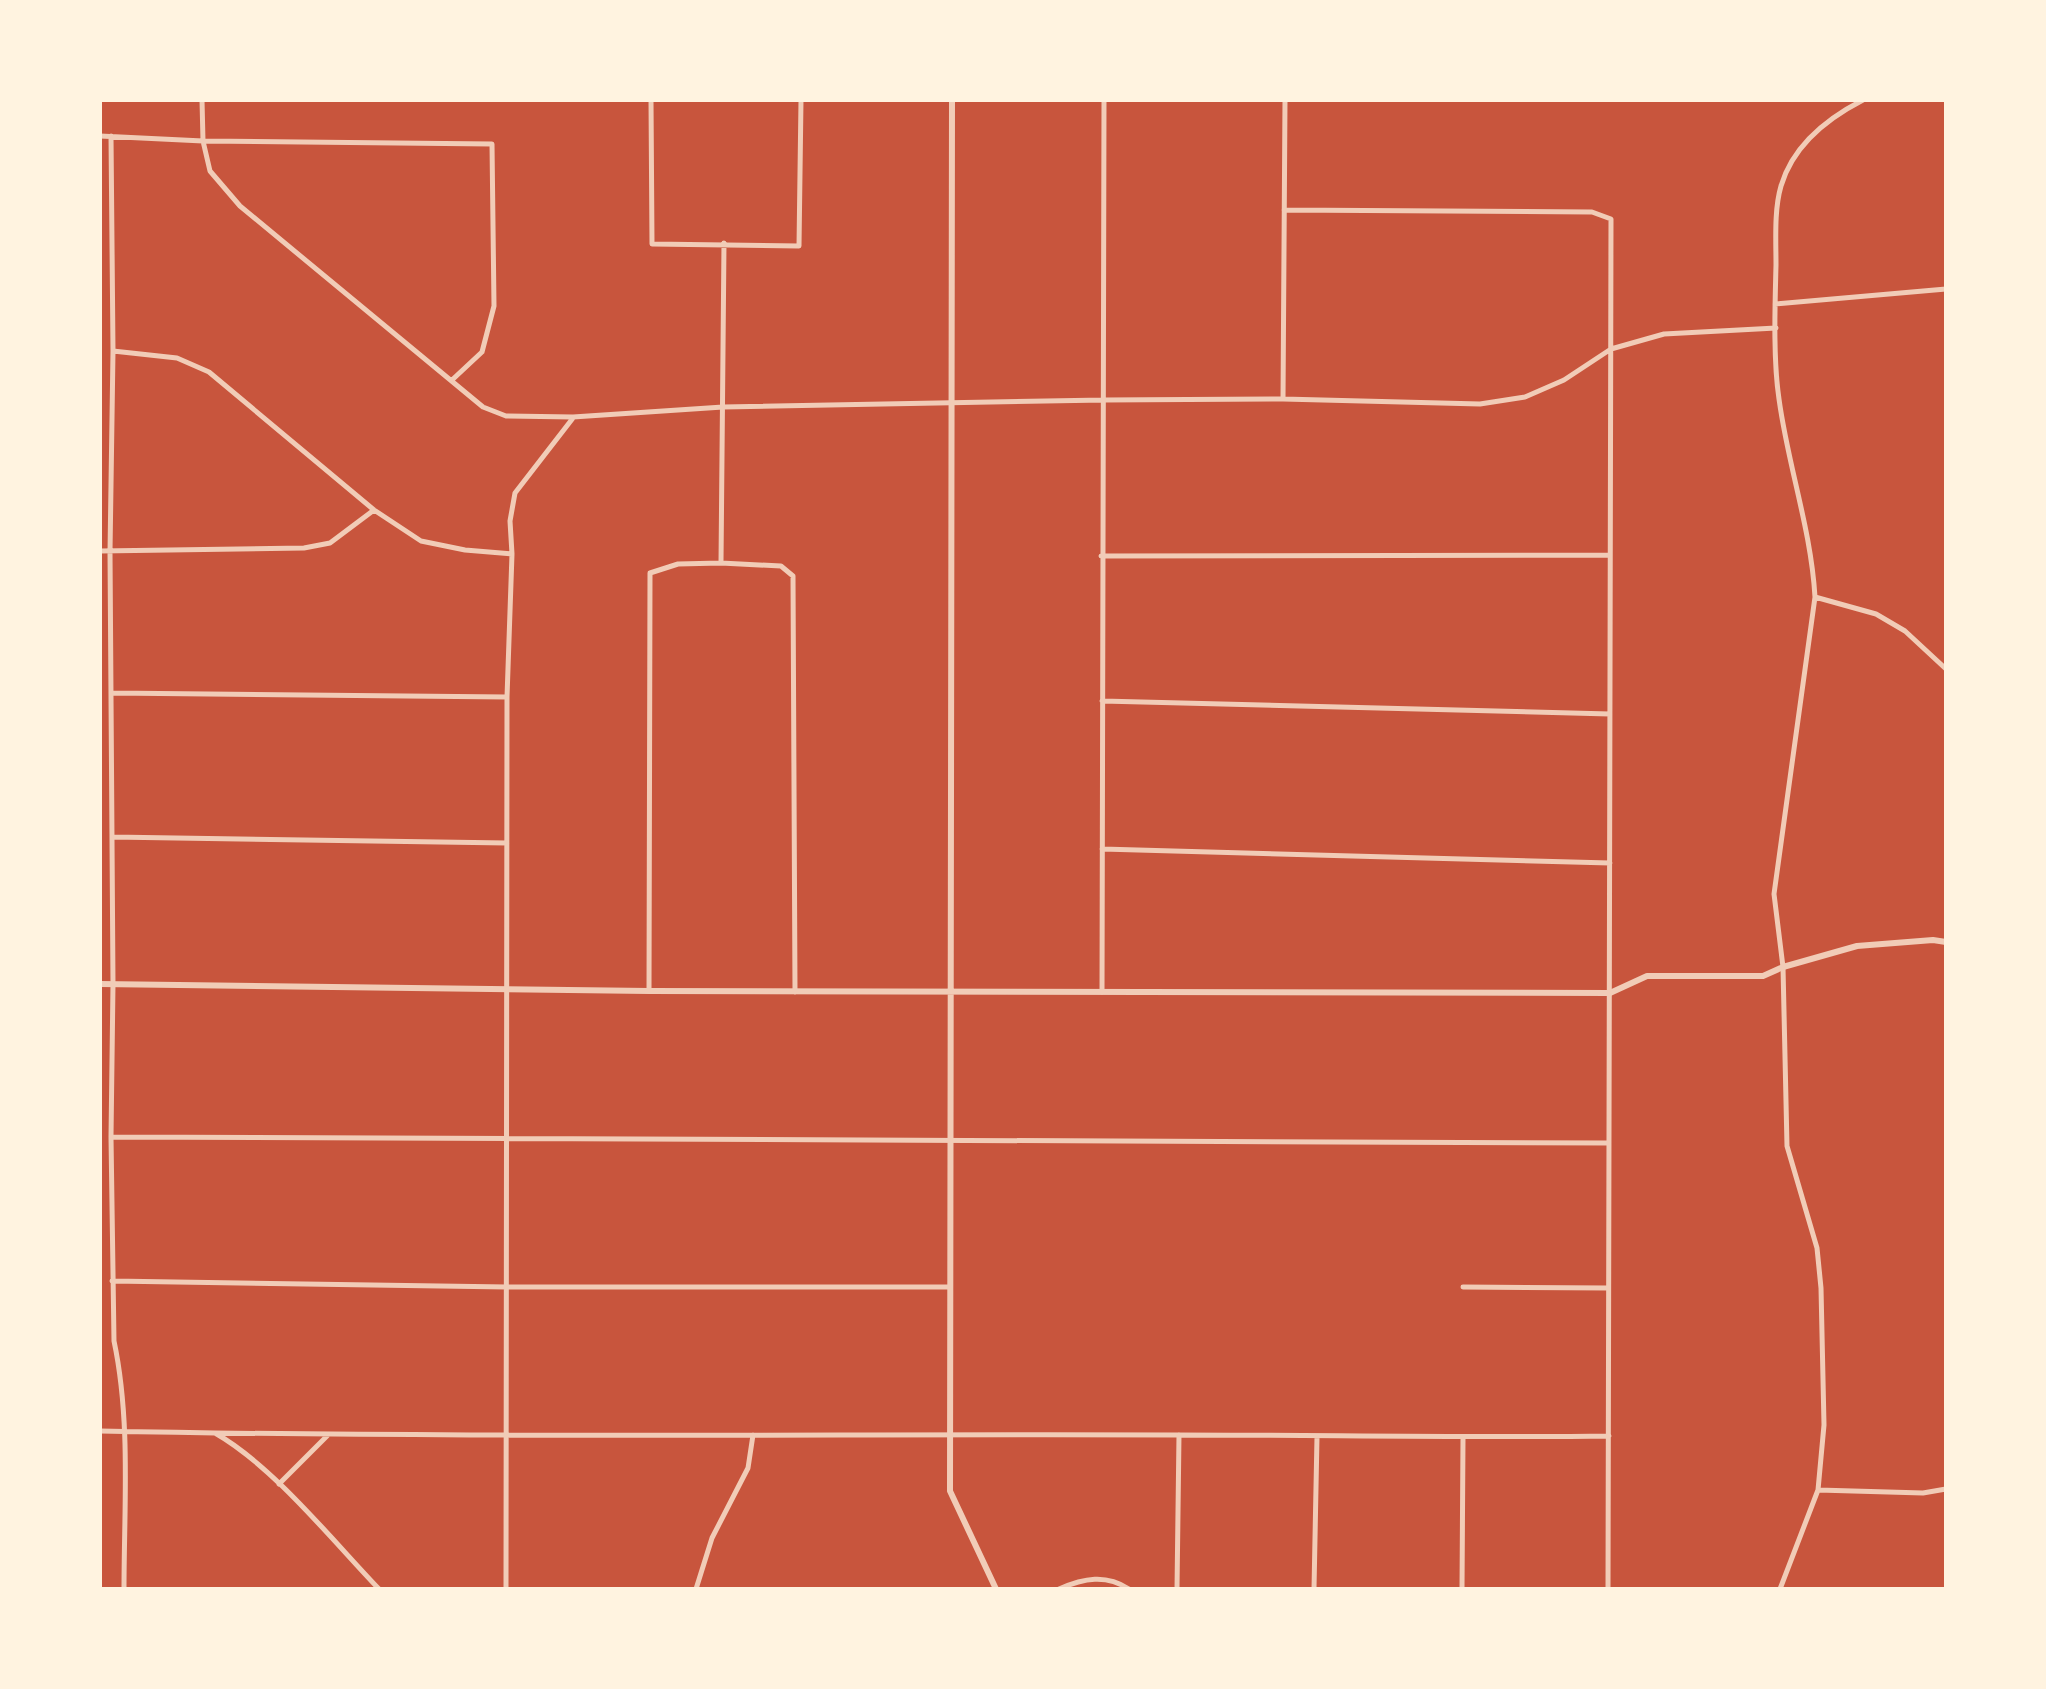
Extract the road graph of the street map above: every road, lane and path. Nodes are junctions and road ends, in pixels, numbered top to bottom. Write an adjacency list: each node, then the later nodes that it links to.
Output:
1 (202, 100): 10 (street)
2 (651, 100): 12 (street)
3 (801, 100): 12 (street)
4 (952, 100): 21 (street)
5 (1104, 100): 20 (street)
6 (1285, 100): 11 (street)
7 (1863, 100): 14 (street)
8 (100, 136): 9 (street)
9 (111, 136): 10 (street); 17 (street)
10 (203, 141): 18 (street); 18 (street)
11 (1284, 210): 16 (street); 19 (street)
12 (724, 243): 22 (street)
13 (1946, 289): 14 (street)
14 (1775, 304): 15 (street)
15 (1776, 328): 16 (street); 31 (street)
16 (1611, 349): 19 (street); 28 (street)
17 (113, 351): 24 (street); 26 (street)
18 (452, 380): 23 (street)
19 (1283, 399): 20 (street)
20 (1104, 400): 21 (street); 29 (street)
21 (951, 404): 22 (street); 49 (street)
22 (723, 407): 23 (street); 30 (street)
23 (573, 417): 27 (street)
24 (374, 510): 26 (street); 27 (street)
25 (100, 551): 26 (street)
26 (110, 552): 33 (street)
27 (512, 554): 34 (street)
28 (1610, 555): 29 (street); 36 (street)
29 (1101, 556): 35 (street)
30 (721, 563): 46 (street); 47 (street)
31 (1815, 597): 32 (street); 42 (street)
32 (1946, 669)
33 (111, 693): 34 (street); 37 (street)
34 (507, 697): 38 (street)
35 (1102, 701): 36 (street); 39 (street)
36 (1610, 714): 40 (street)
37 (111, 837): 38 (street); 44 (street)
38 (507, 843): 45 (street)
39 (1102, 849): 40 (street); 48 (street)
40 (1610, 863): 50 (street)
41 (1946, 942): 42 (street)
42 (1783, 967): 50 (street); 73 (street)
43 (100, 984): 44 (street)
44 (113, 984): 45 (street); 51 (street)
45 (507, 990): 46 (street); 52 (street)
46 (649, 991): 47 (street)
47 (795, 992): 49 (street)
48 (1102, 992): 49 (street); 50 (street)
49 (949, 993): 53 (street)
50 (1610, 993): 54 (street)
51 (111, 1137): 52 (street); 55 (street)
52 (507, 1139): 53 (street); 56 (street)
53 (949, 1141): 54 (street); 57 (street)
54 (1609, 1143): 59 (street)
55 (112, 1281): 56 (street); 61 (street)
56 (507, 1287): 57 (street); 63 (street)
57 (949, 1287): 67 (street)
58 (1463, 1287): 59 (street)
59 (1608, 1288): 68 (street)
60 (100, 1431): 61 (street)
61 (123, 1431): 62 (street); 74 (street)
62 (214, 1433): 64 (street); 71 (street)
63 (507, 1434): 64 (street); 65 (street); 76 (street)
64 (327, 1435): 71 (street)
65 (753, 1435): 67 (street); 77 (street)
66 (1179, 1435): 67 (street); 69 (street); 81 (street)
67 (950, 1436): 78 (street)
68 (1609, 1436): 70 (street); 84 (street)
69 (1317, 1437): 70 (street); 82 (street)
70 (1463, 1438): 83 (street)
71 (279, 1484): 75 (street)
72 (1946, 1489): 73 (street)
73 (1818, 1490): 85 (street)
74 (124, 1589)
75 (379, 1589)
76 (506, 1589)
77 (696, 1589)
78 (996, 1589)
79 (1059, 1589): 80 (street)
80 (1129, 1589)
81 (1177, 1589)
82 (1314, 1589)
83 (1462, 1589)
84 (1608, 1589)
85 (1780, 1589)

